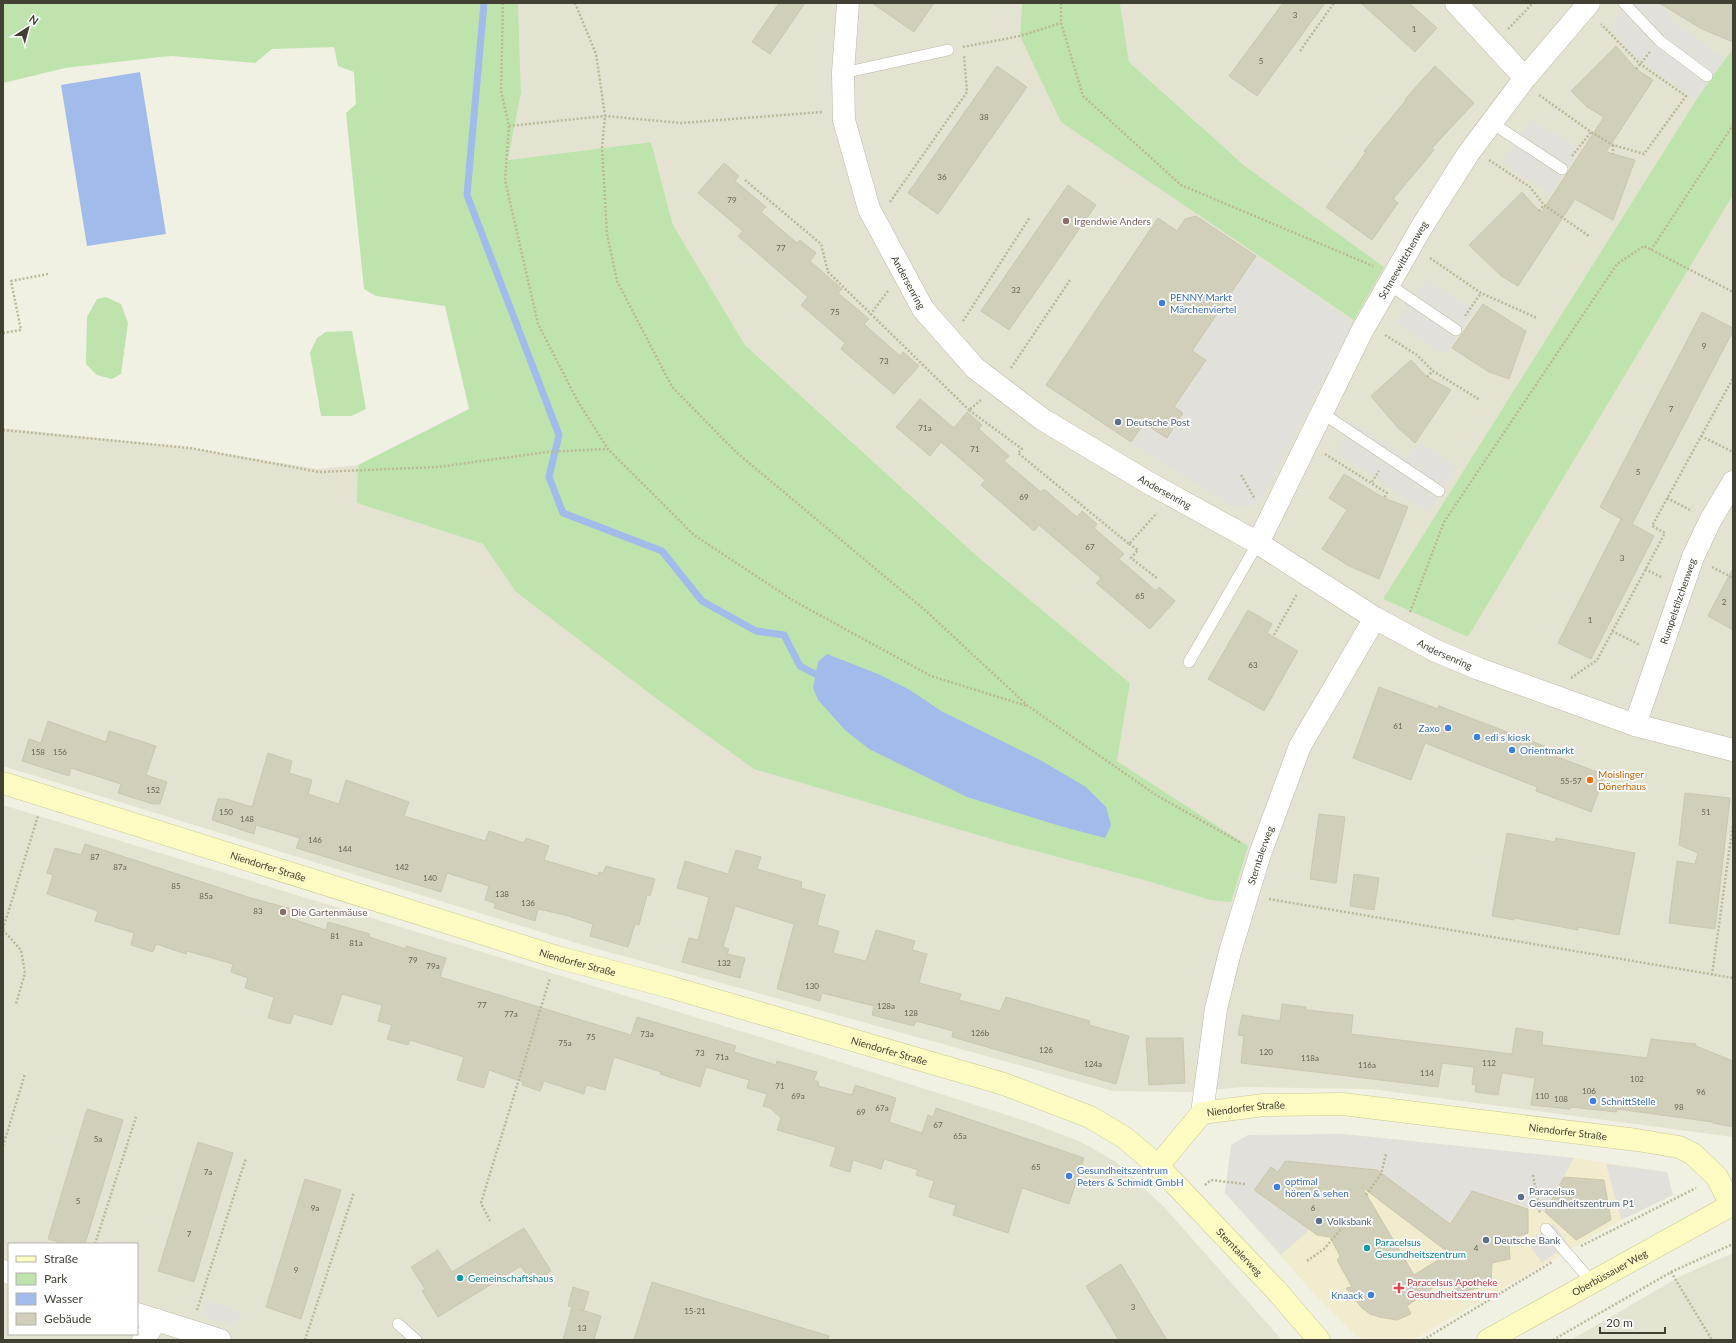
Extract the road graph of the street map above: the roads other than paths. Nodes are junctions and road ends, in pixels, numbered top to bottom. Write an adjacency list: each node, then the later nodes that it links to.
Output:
1 (848, 3): 6 (street, Andersenring)
2 (1456, 3): 8 (street)
3 (1624, 3): 7 (lane)
4 (1587, 5): 8 (street, Schneewittchenweg)
5 (948, 50): 6 (lane)
6 (843, 73): 16 (street, Andersenring)
7 (1708, 76)
8 (1523, 80): 9 (street, Schneewittchenweg)
9 (1492, 123): 10 (lane); 11 (street, Schneewittchenweg)
10 (1562, 169)
11 (1390, 279): 12 (lane); 13 (street, Schneewittchenweg)
12 (1456, 330)
13 (1322, 413): 15 (lane); 16 (street, Schneewittchenweg)
14 (1733, 482): 19 (street, Rumpelstilzchenweg)
15 (1438, 490)
16 (1258, 543): 17 (street, Andersenring); 18 (lane)
17 (1375, 618): 19 (street, Andersenring); 22 (street, Sterntalerweg)
18 (1189, 662)
19 (1634, 725): 20 (street, Andersenring)
20 (1733, 750)
21 (3, 783): 23 (main road, Niendorfer Straße)
22 (1202, 1113): 23 (main road, Niendorfer Straße); 24 (main road, Niendorfer Straße)
23 (1158, 1166): 32 (main road, Sterntalerweg)
24 (1732, 1204): 26 (main road, Oberbüssauer Weg)
25 (1546, 1228): 26 (lane)
26 (1592, 1281): 33 (main road, Oberbüssauer Weg)
27 (147, 1317): 29 (street); 30 (street)
28 (398, 1324): 31 (lane)
29 (143, 1340)
30 (220, 1340)
31 (416, 1340)
32 (1319, 1340)
33 (1488, 1340)

